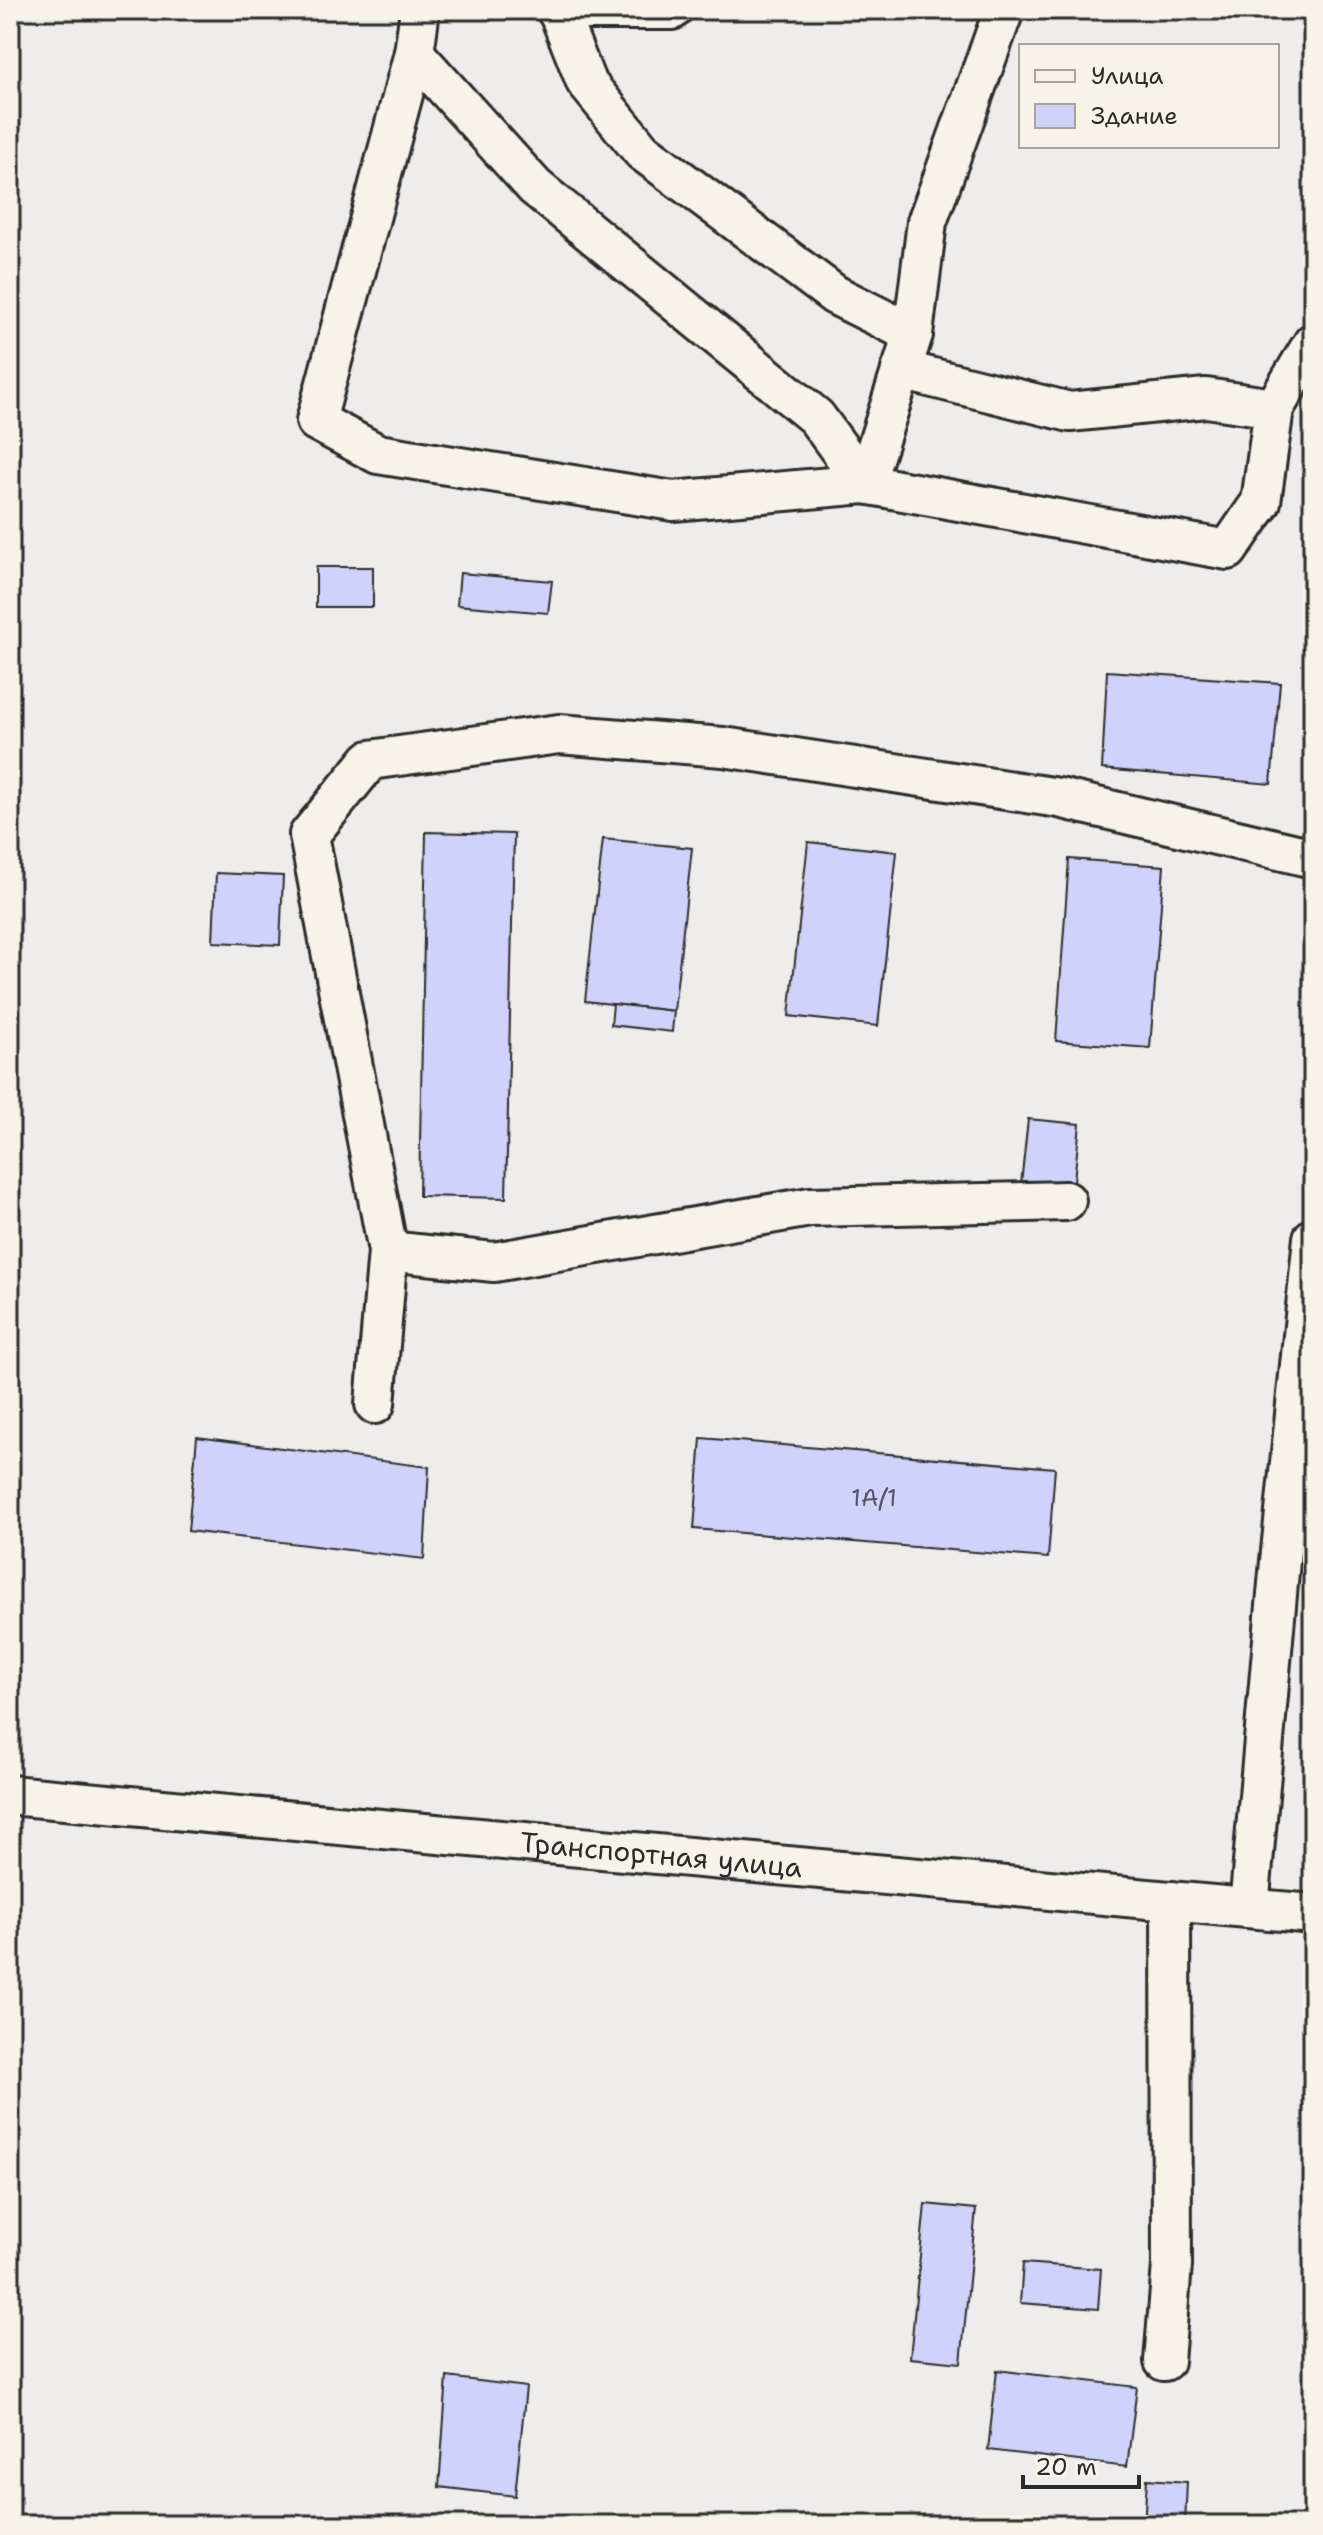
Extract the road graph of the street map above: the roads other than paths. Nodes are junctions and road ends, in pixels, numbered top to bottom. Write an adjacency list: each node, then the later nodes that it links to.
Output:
1 (420, 10): 5 (street)
2 (557, 10): 3 (street); 6 (street)
3 (672, 10)
4 (1004, 10): 6 (street)
5 (414, 53): 10 (street); 10 (street)
6 (913, 334): 8 (street)
7 (1313, 343): 9 (street)
8 (901, 370): 9 (street); 10 (street)
9 (1274, 408): 10 (street)
10 (865, 484)
11 (1313, 858): 14 (street)
12 (1066, 1201): 14 (street)
13 (1313, 1238): 18 (street)
14 (388, 1251): 15 (street)
15 (375, 1404)
16 (10, 1795): 17 (street, Транспортная улица)
17 (1171, 1901): 18 (street, Транспортная улица); 20 (street)
18 (1249, 1908): 19 (street, Транспортная улица)
19 (1313, 1914)
20 (1164, 2361)

